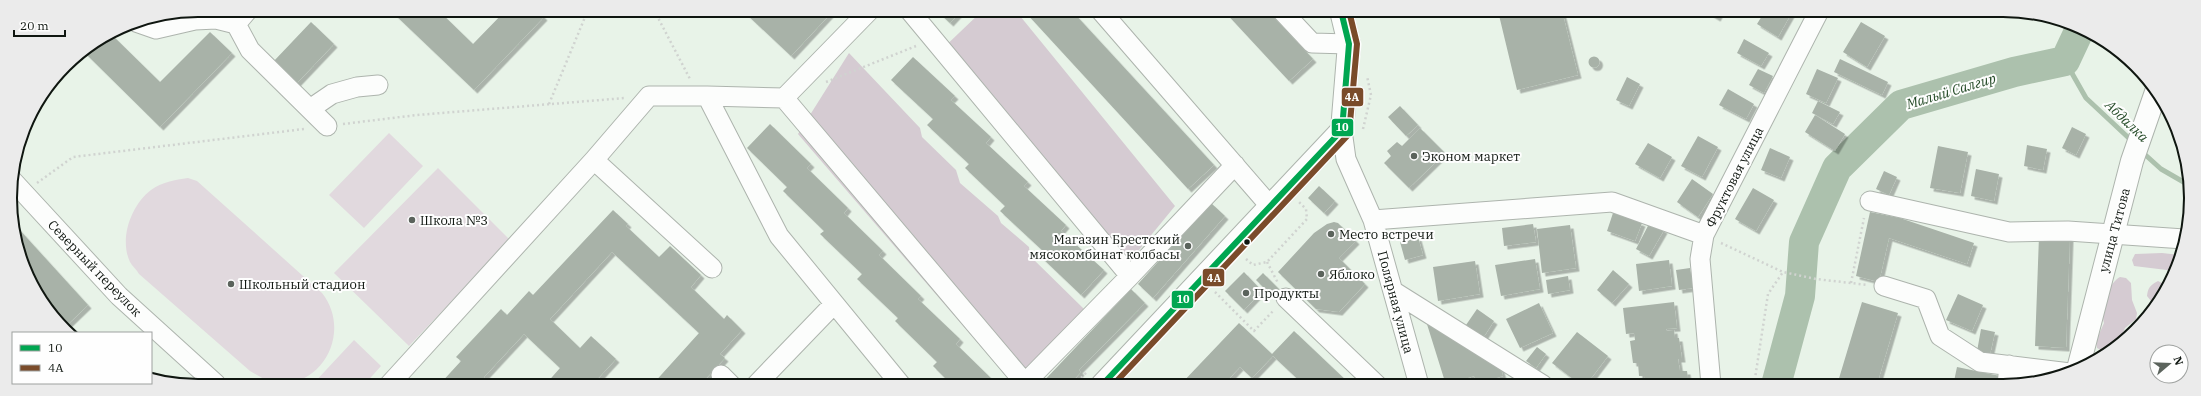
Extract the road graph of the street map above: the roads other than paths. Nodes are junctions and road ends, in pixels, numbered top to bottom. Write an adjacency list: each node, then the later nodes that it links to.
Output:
1 (242, 17): 8 (street)
2 (862, 17): 13 (street)
3 (915, 17): 28 (street)
4 (1106, 17): 19 (street)
5 (1288, 17): 10 (street)
6 (1342, 17): 10 (main road)
7 (1816, 17): 24 (street, Фруктовая улица)
8 (236, 24): 9 (street); 15 (street)
9 (145, 25)
10 (1349, 44): 17 (main road)
11 (378, 85): 15 (street)
12 (703, 96): 13 (street); 18 (street); 32 (street)
13 (784, 98): 41 (street)
14 (2154, 98): 25 (main road, улица Титова)
15 (310, 110): 16 (street)
16 (327, 126)
17 (1342, 130): 22 (main road); 23 (street, Полярная улица)
18 (594, 160): 27 (street); 38 (street)
19 (1235, 165): 22 (street); 28 (street)
20 (17, 186): 33 (street, Северный переулок)
21 (1870, 201): 25 (street)
22 (1270, 206): 43 (main road)
23 (1373, 220): 24 (street, Фруктовая улица); 30 (street, Полярная улица)
24 (1704, 235): 47 (street)
25 (2112, 235): 26 (street); 34 (main road, улица Титова)
26 (2180, 239)
27 (712, 268)
28 (1130, 276): 42 (street)
29 (1884, 286): 35 (street)
30 (1393, 291): 45 (street, Полярная улица); 46 (street)
31 (1286, 298): 44 (street)
32 (833, 305): 39 (street); 40 (street)
33 (153, 333): 37 (street, Северный переулок)
34 (2080, 361)
35 (2009, 365): 36 (street); 48 (street)
36 (2055, 371)
37 (210, 379)
38 (395, 379)
39 (762, 379)
40 (896, 379)
41 (1020, 379)
42 (1029, 379)
43 (1108, 379)
44 (1371, 379)
45 (1417, 379)
46 (1533, 379)
47 (1710, 379)
48 (2008, 379)

